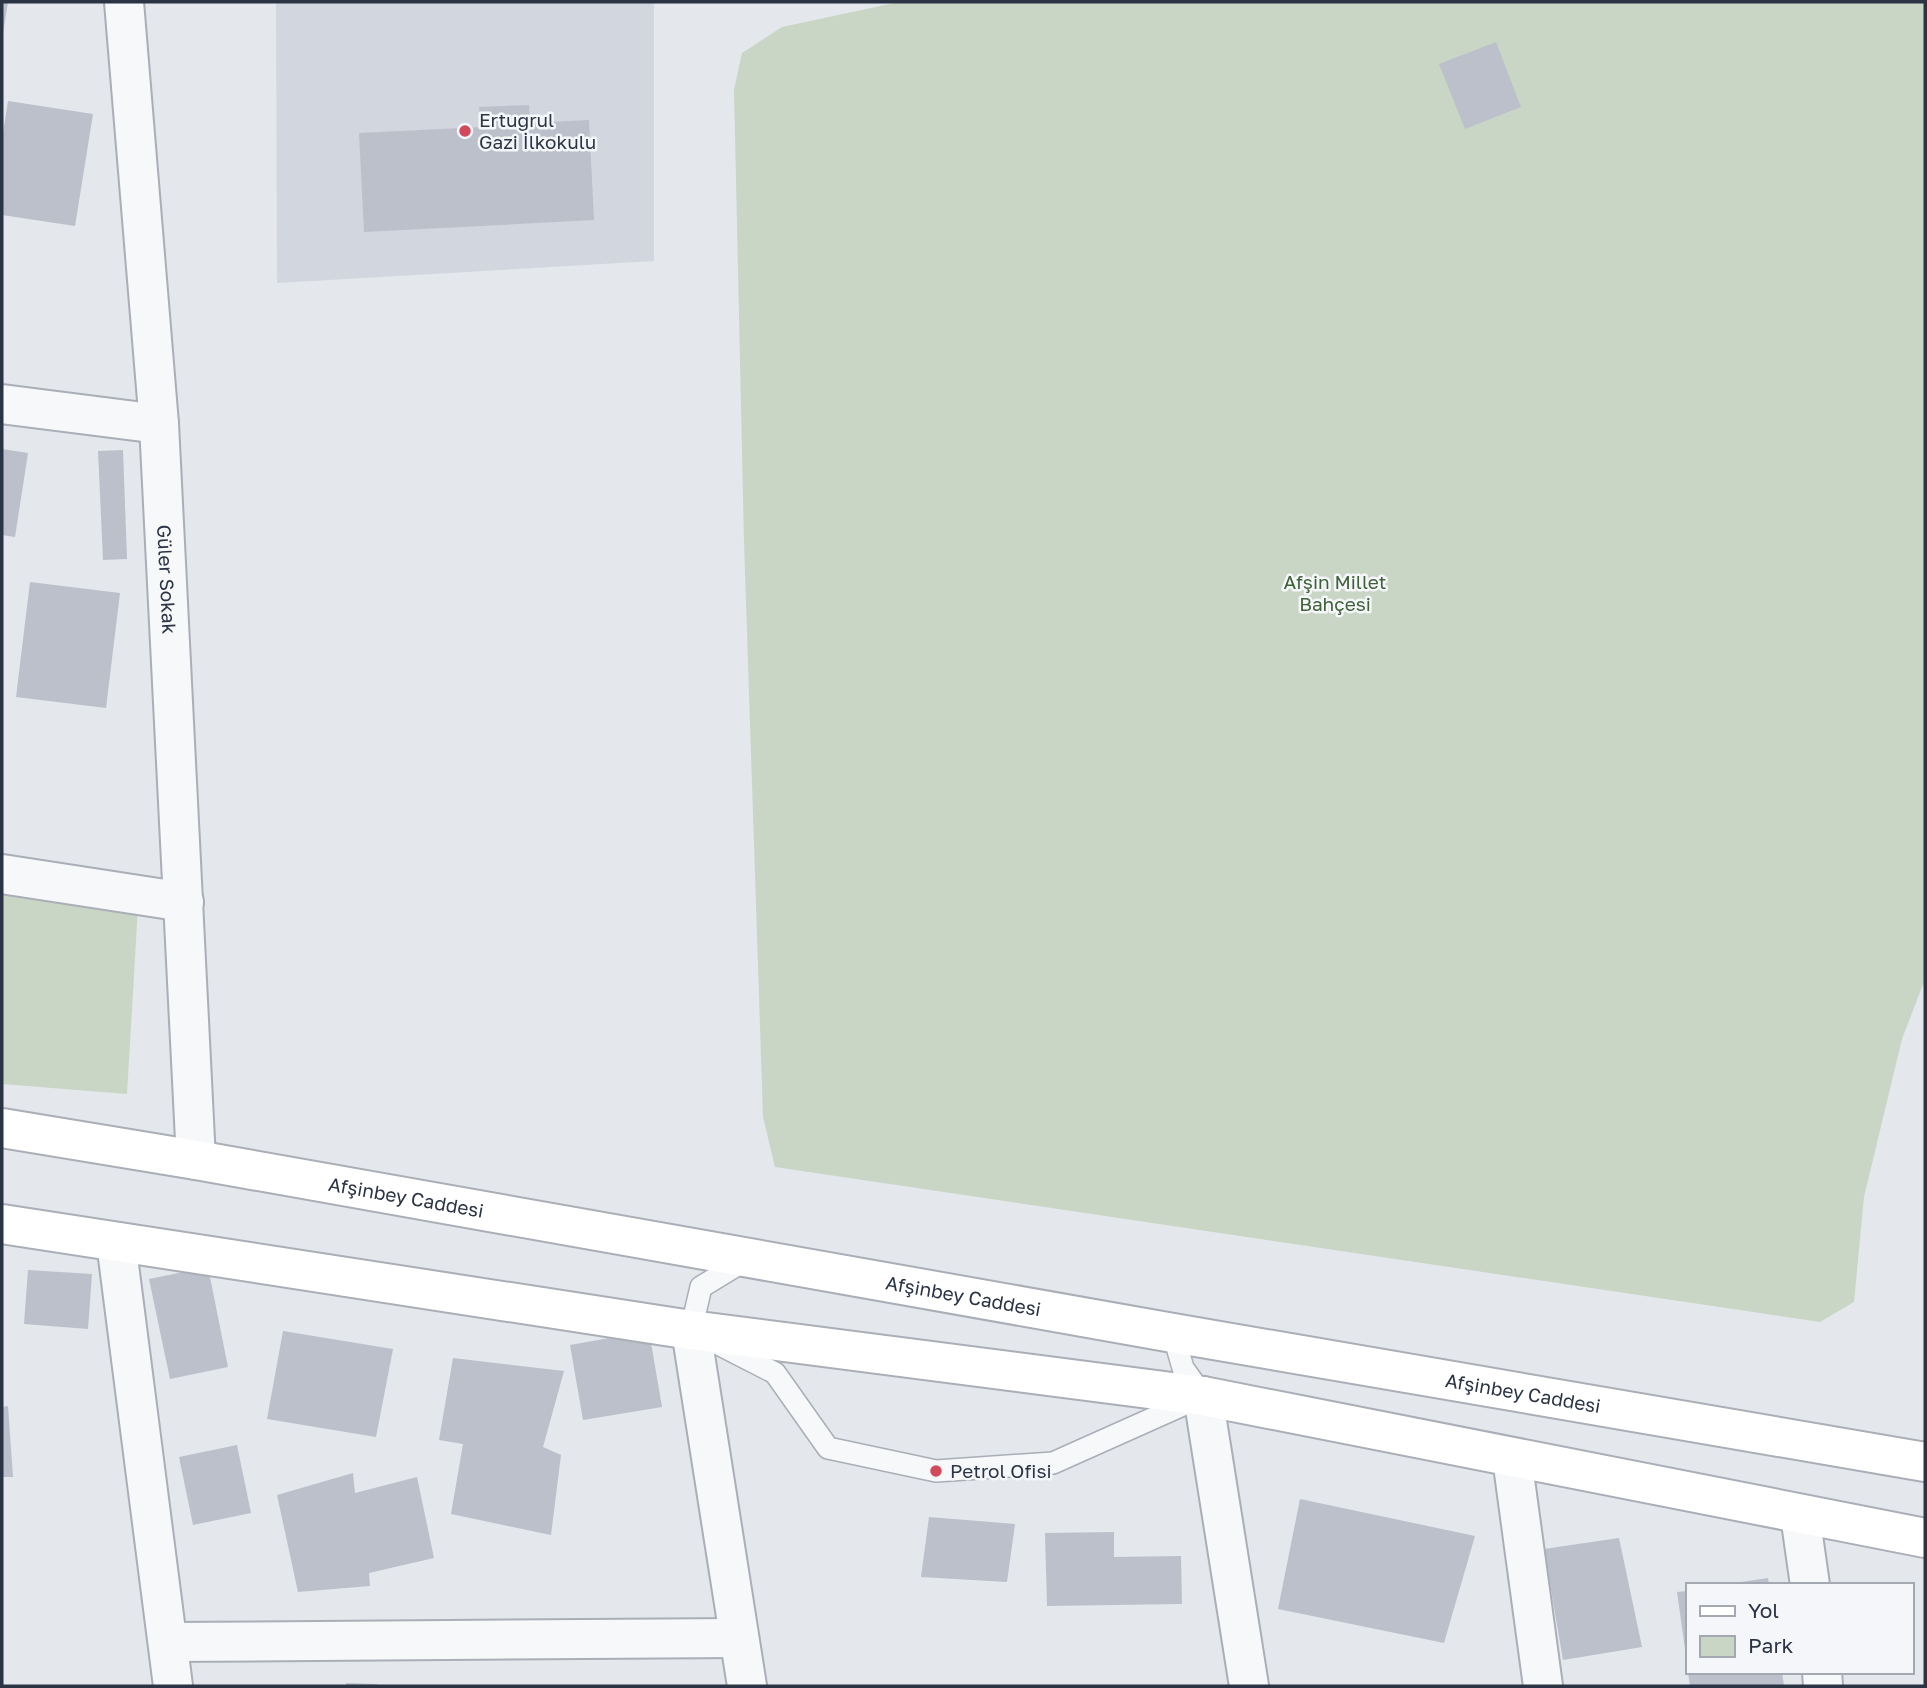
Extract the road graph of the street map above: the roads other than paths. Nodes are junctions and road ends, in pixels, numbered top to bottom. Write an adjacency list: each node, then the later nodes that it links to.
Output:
1 (124, 2): 3 (street, Güler Sokak)
2 (2, 404): 3 (street)
3 (159, 424): 5 (street, Güler Sokak)
4 (2, 874): 5 (street)
5 (184, 902): 7 (street, Güler Sokak)
6 (2, 1128): 7 (main road, Afşinbey Caddesi)
7 (196, 1160): 10 (main road, Afşinbey Caddesi)
8 (2, 1224): 9 (main road)
9 (116, 1242): 11 (main road); 20 (street)
10 (747, 1259): 11 (lane); 12 (main road, Afşinbey Caddesi)
11 (691, 1330): 13 (main road); 13 (lane); 19 (street)
12 (1173, 1333): 13 (lane); 15 (main road, Afşinbey Caddesi)
13 (1203, 1396): 14 (main road); 23 (street)
14 (1512, 1458): 16 (main road); 24 (street)
15 (1925, 1462)
16 (1800, 1515): 17 (main road); 18 (street)
17 (1925, 1538)
18 (1810, 1583)
19 (738, 1638): 20 (street); 22 (street)
20 (168, 1642): 21 (street)
21 (173, 1686)
22 (747, 1686)
23 (1249, 1686)
24 (1543, 1686)

